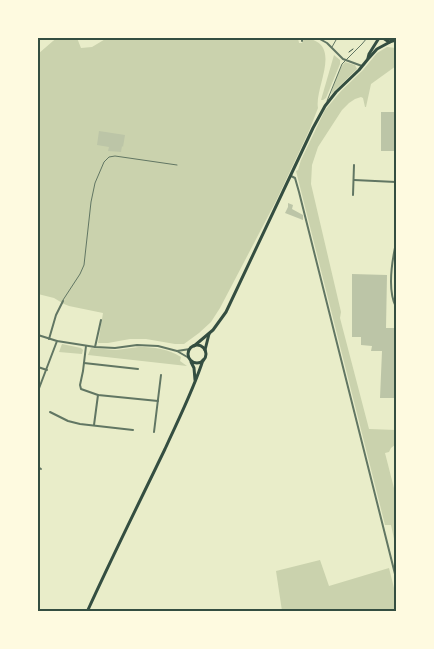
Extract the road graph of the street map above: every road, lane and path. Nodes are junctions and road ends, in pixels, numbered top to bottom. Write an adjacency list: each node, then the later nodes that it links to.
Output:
1 (302, 38): 7 (street)
2 (318, 38): 9 (street)
3 (367, 38): 11 (lane)
4 (379, 38): 10 (main road)
5 (383, 38): 8 (main road)
6 (336, 40): 9 (lane)
7 (302, 41)
8 (394, 42): 10 (main road)
9 (332, 48): 11 (street)
10 (368, 59): 12 (main road)
11 (344, 60): 12 (street); 13 (lane)
12 (362, 66): 13 (main road)
13 (326, 104): 16 (main road)
14 (177, 165): 21 (lane)
15 (354, 165): 17 (street)
16 (291, 176): 24 (main road); 51 (street)
17 (354, 180): 18 (street); 19 (street)
18 (396, 181)
19 (353, 196)
20 (396, 243): 22 (street)
21 (63, 301): 26 (street)
22 (396, 307)
23 (100, 320): 30 (street)
24 (209, 334): 29 (main road); 32 (main road)
25 (38, 335): 26 (street)
26 (49, 339): 27 (street)
27 (57, 341): 28 (street); 39 (street)
28 (86, 346): 30 (street); 36 (street)
29 (194, 346): 31 (main road); 32 (main road)
30 (95, 347): 33 (street)
31 (190, 349): 33 (street); 34 (main road)
32 (204, 350): 35 (main road)
33 (177, 351): 34 (street)
34 (190, 360): 35 (main road); 41 (main road)
35 (203, 360): 41 (main road)
36 (84, 363): 38 (street); 43 (street)
37 (38, 367): 39 (street)
38 (138, 369)
39 (47, 370): 42 (street)
40 (161, 376): 44 (street)
41 (195, 380): 52 (main road)
42 (38, 391)
43 (98, 395): 44 (street); 46 (street)
44 (158, 401): 48 (street)
45 (50, 412): 46 (street)
46 (94, 425): 47 (street)
47 (133, 430)
48 (154, 432)
49 (38, 467): 50 (street)
50 (41, 469)
51 (396, 578)
52 (87, 612)

